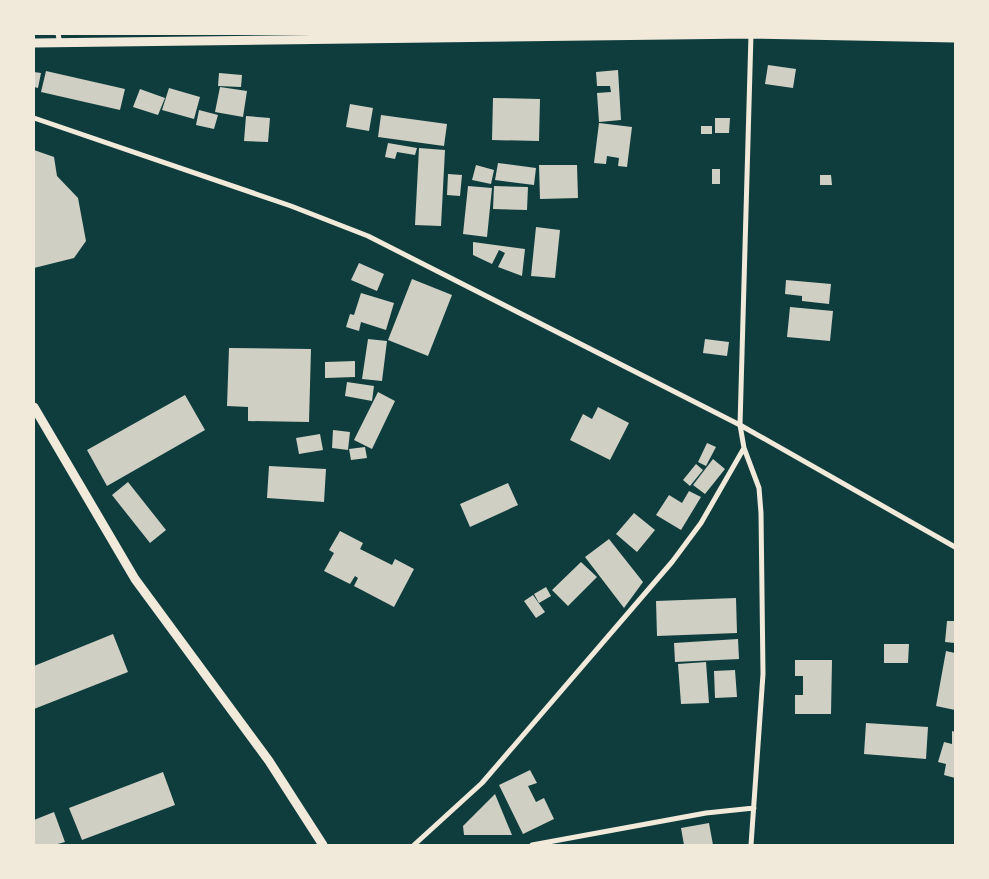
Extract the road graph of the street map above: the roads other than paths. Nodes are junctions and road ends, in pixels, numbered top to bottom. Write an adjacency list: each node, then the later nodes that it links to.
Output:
1 (751, 34): 2 (street); 3 (street); 7 (street)
2 (59, 38): 4 (street)
3 (955, 38)
4 (34, 43)
5 (34, 118): 7 (street)
6 (34, 407): 11 (street)
7 (740, 425): 8 (street); 9 (street)
8 (744, 448): 10 (street); 12 (street)
9 (955, 547)
10 (754, 808): 13 (street); 14 (street)
11 (323, 845)
12 (414, 845)
13 (532, 845)
14 (752, 845)

